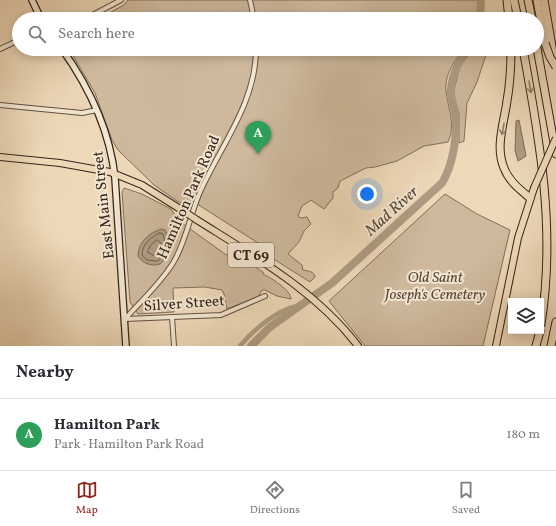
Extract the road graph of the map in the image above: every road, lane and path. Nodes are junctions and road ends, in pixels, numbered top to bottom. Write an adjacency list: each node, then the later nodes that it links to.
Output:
1 (32, 0): 9 (main road)
2 (122, 0): 10 (street)
3 (250, 0): 11 (street)
4 (507, 0): 12 (highway)
5 (514, 0): 13 (highway)
6 (528, 0): 14 (highway)
7 (537, 0): 15 (highway, bridge)
8 (544, 0): 24 (highway)
9 (38, 12)
10 (99, 12)
11 (253, 12)
12 (508, 12)
13 (517, 12)
14 (531, 12)
15 (539, 12)
16 (544, 38): 24 (highway, bridge)
17 (12, 43): 18 (street)
18 (0, 49)
19 (66, 56): 26 (main road, East Main Street)
20 (256, 56): 35 (street, Hamilton Park Road)
21 (511, 56): 31 (highway, one-way to 31)
22 (525, 56): 33 (highway, one-way to 33)
23 (538, 56): 28 (highway)
24 (556, 68)
25 (0, 105): 26 (street)
26 (97, 110): 30 (main road, East Main Street)
27 (556, 138): 31 (main road, bridge)
28 (556, 154)
29 (0, 157): 30 (main road, CT 69)
30 (114, 173): 35 (main road, East Main Street); 41 (main road, CT 69, bridge)
31 (530, 198): 42 (main road)
32 (265, 296): 34 (street, Silver Street)
33 (544, 303)
34 (172, 317): 35 (street, Silver Street); 40 (street)
35 (124, 319): 39 (main road, East Main Street)
36 (556, 322): 37 (highway)
37 (555, 333): 44 (highway)
38 (539, 334): 43 (highway)
39 (126, 346)
40 (174, 346)
41 (358, 346)
42 (496, 346)
43 (536, 346)
44 (551, 346)

